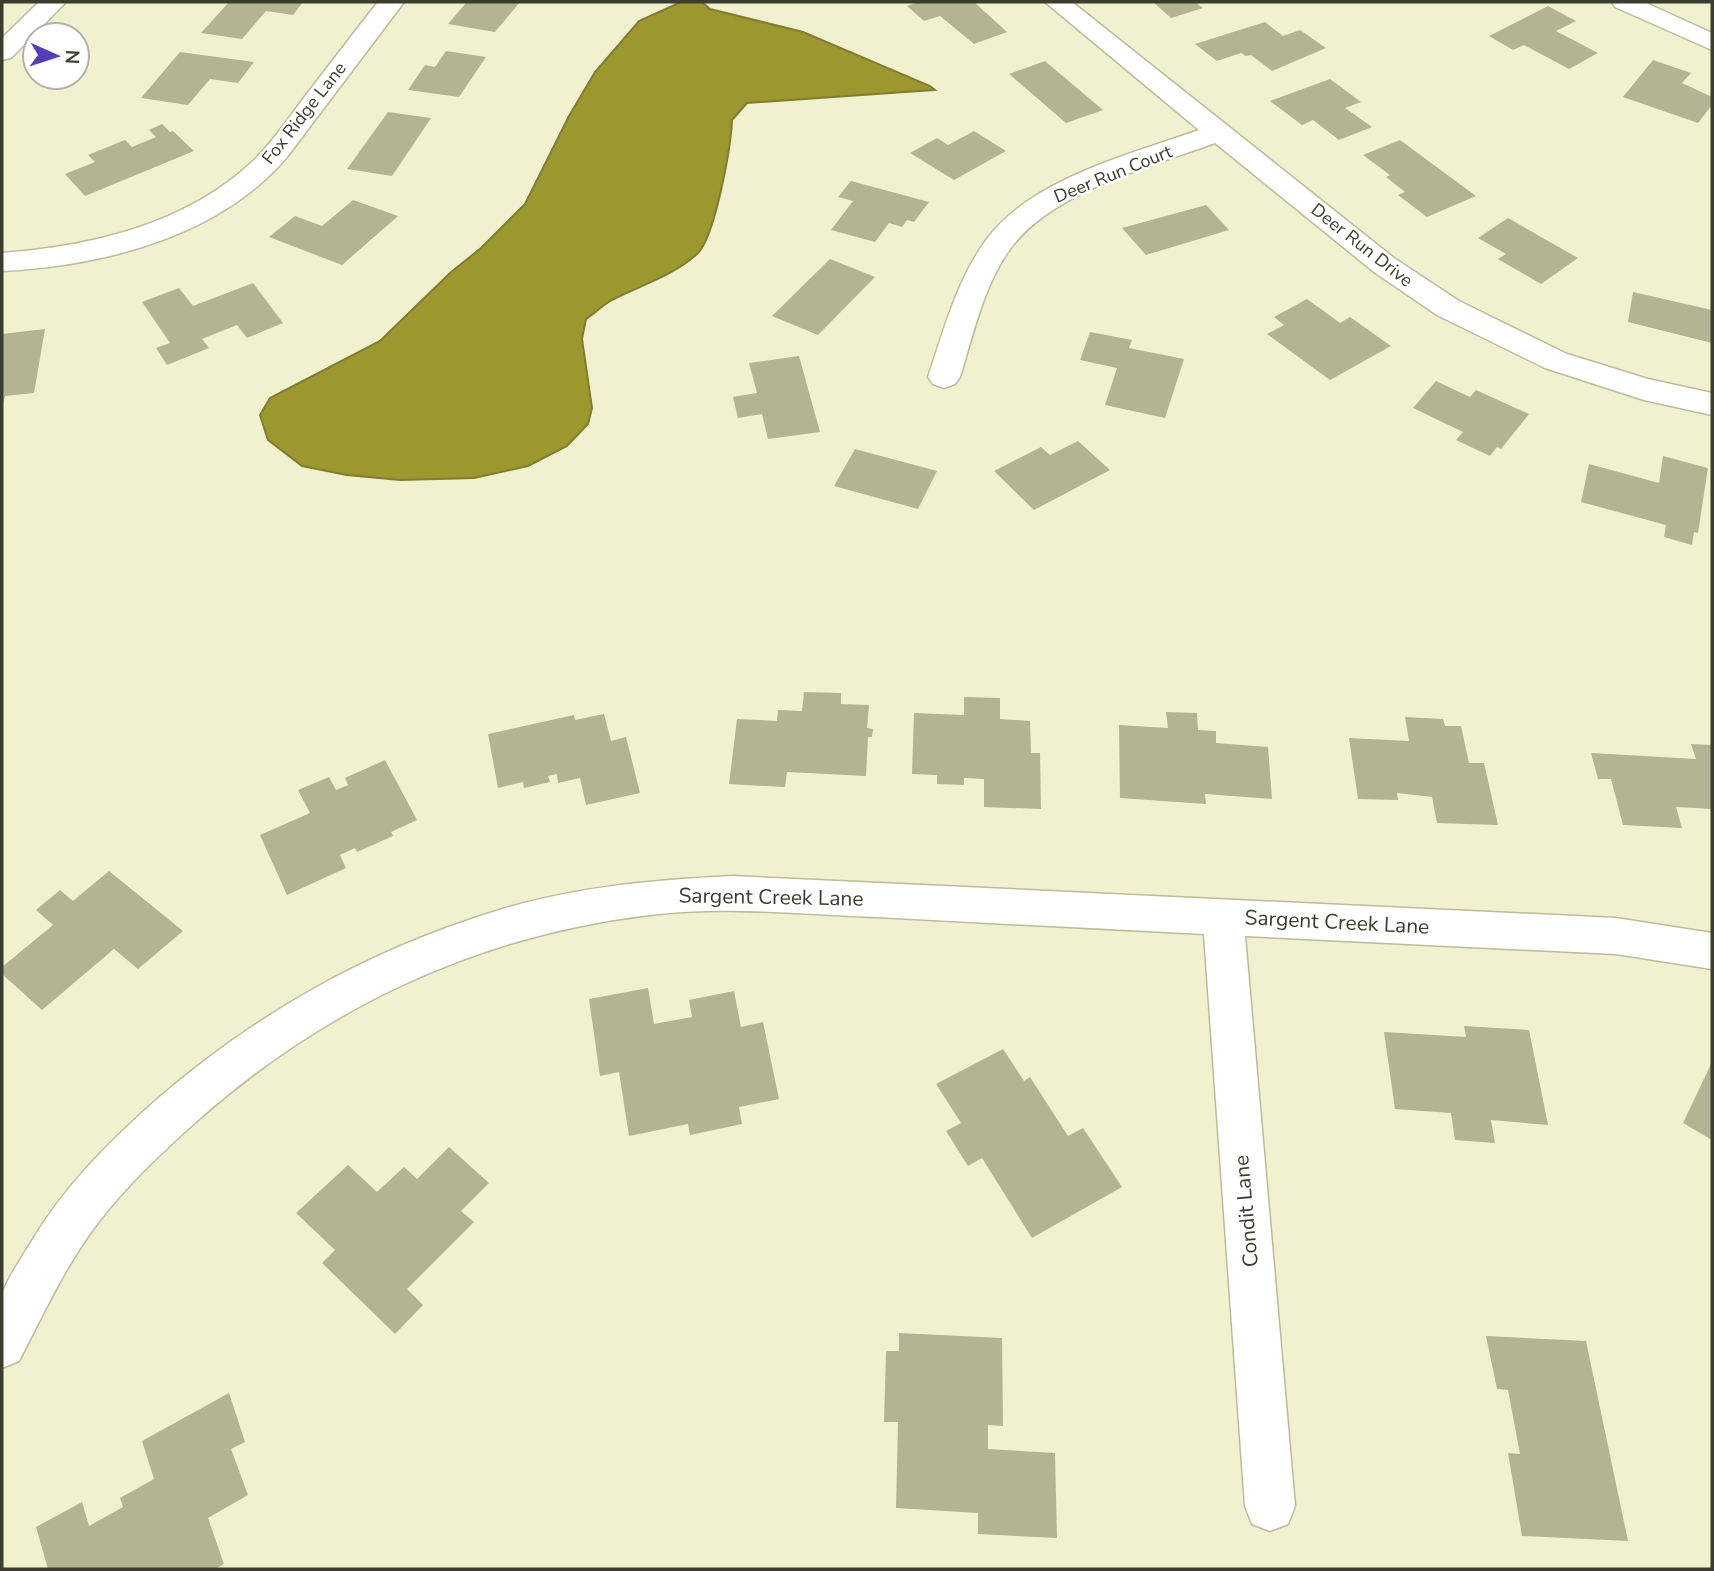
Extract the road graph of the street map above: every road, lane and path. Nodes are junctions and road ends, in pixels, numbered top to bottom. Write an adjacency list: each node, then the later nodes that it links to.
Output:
1 (53, 2): 6 (street)
2 (391, 2): 8 (street, Fox Ridge Lane)
3 (1057, 2): 7 (street, Deer Run Drive)
4 (1624, 2): 5 (street)
5 (1712, 42)
6 (2, 52)
7 (1219, 132): 9 (street, Deer Run Court); 10 (street, Deer Run Drive)
8 (2, 262)
9 (944, 377)
10 (1712, 404)
11 (1223, 917): 12 (street, Sargent Creek Lane); 13 (street, Sargent Creek Lane); 14 (street, Condit Lane)
12 (1712, 951)
13 (2, 1344)
14 (1270, 1506)

